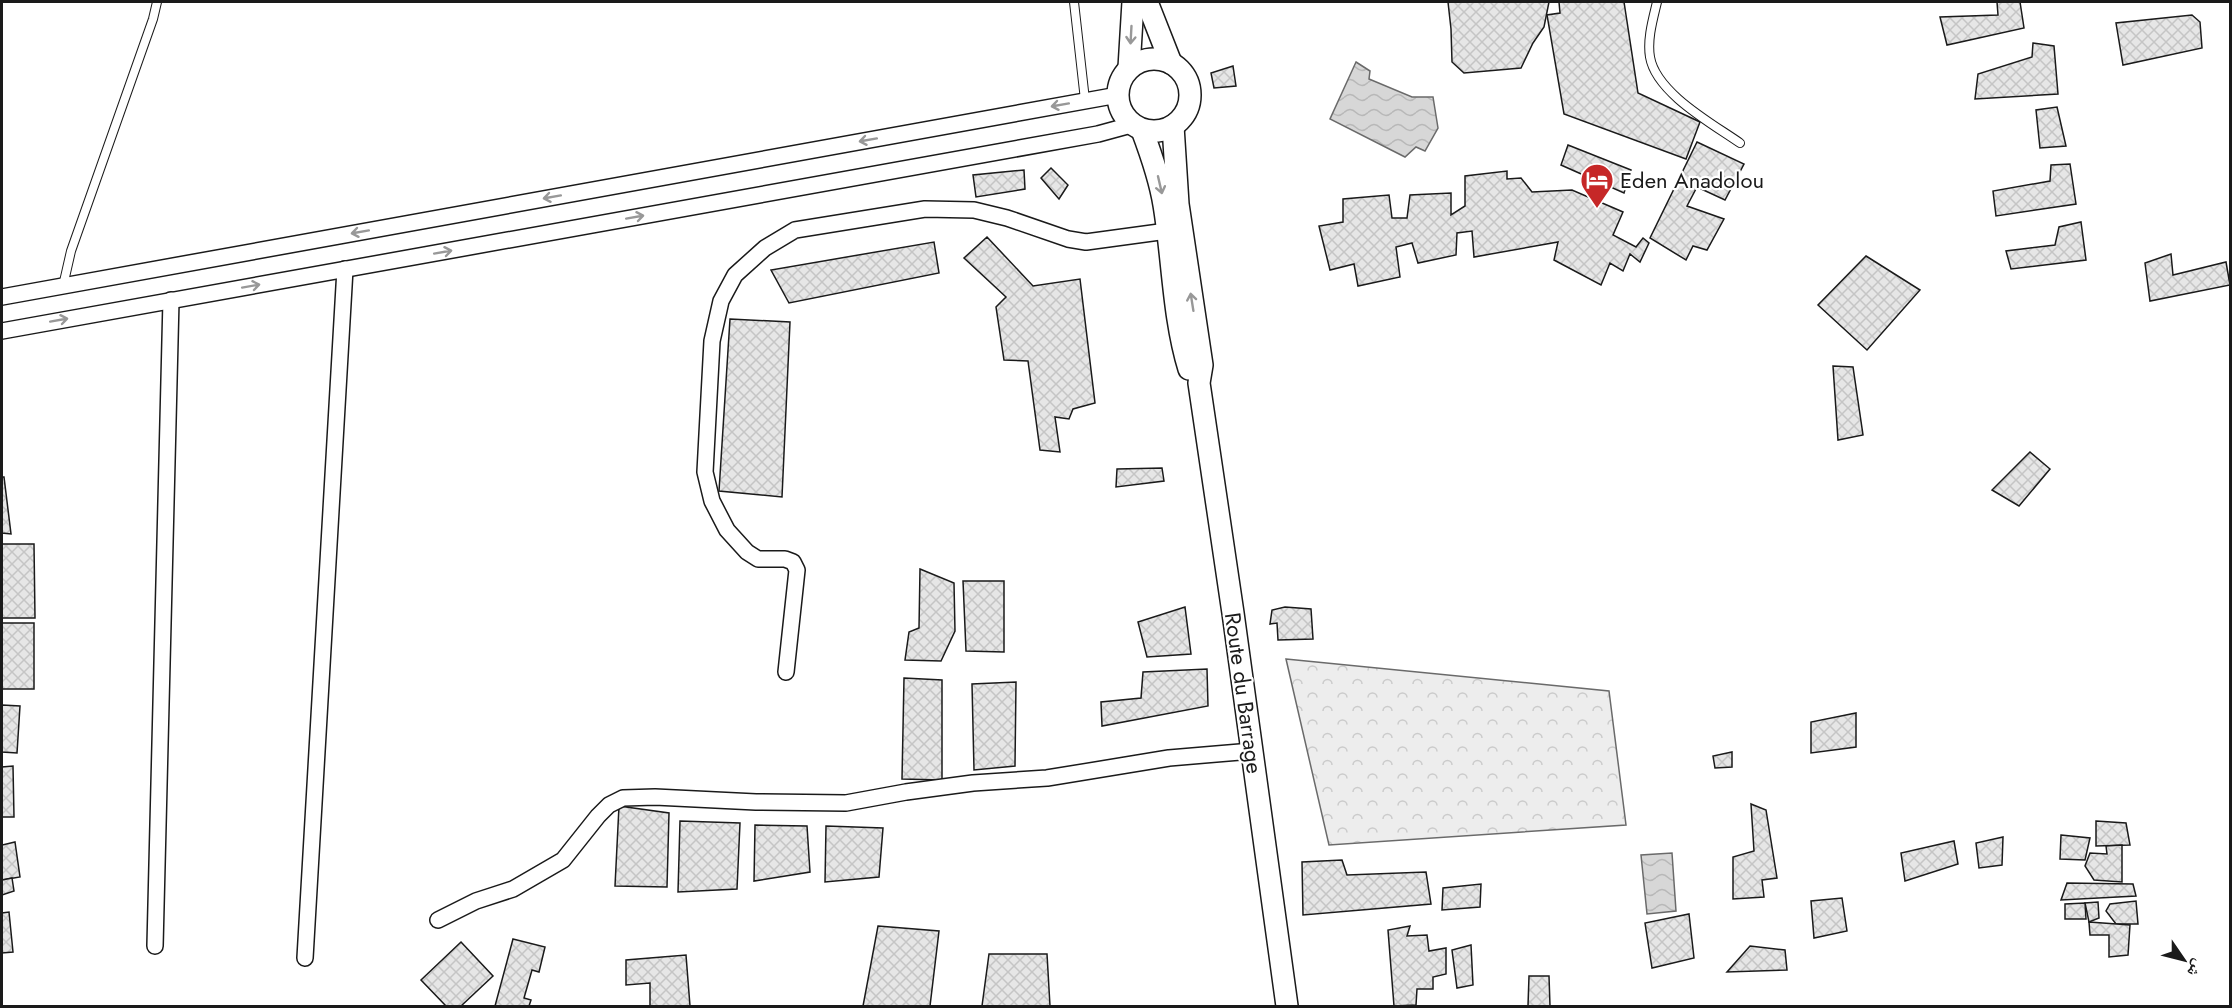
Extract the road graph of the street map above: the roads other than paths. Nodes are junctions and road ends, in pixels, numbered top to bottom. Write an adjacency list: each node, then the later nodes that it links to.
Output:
1 (157, 2): 15 (lane)
2 (1074, 2): 9 (lane)
3 (1133, 2): 7 (main road, one-way to 7)
4 (1147, 2): 6 (main road)
5 (1657, 2): 12 (lane)
6 (1171, 63): 7 (main road); 10 (main road)
7 (1129, 68): 8 (main road)
8 (1118, 95): 9 (street); 11 (main road, Route du Barrage)
9 (1085, 100): 15 (street, one-way to 15)
10 (1173, 126): 11 (main road); 19 (main road, Route du Barrage, one-way to 10)
11 (1136, 127): 13 (main road, Route du Barrage, one-way to 13); 14 (street, one-way to 11)
12 (1740, 144)
13 (1167, 231): 19 (main road, Route du Barrage); 20 (street)
14 (345, 269): 17 (street, one-way to 14); 24 (street)
15 (63, 286): 16 (street)
16 (2, 297)
17 (171, 300): 18 (street, one-way to 17); 23 (street)
18 (2, 331)
19 (1199, 380): 21 (main road, Route du Barrage)
20 (786, 672)
21 (1252, 751): 22 (street); 25 (main road, Route du Barrage)
22 (438, 920)
23 (155, 946)
24 (305, 958)
25 (1287, 1006)

